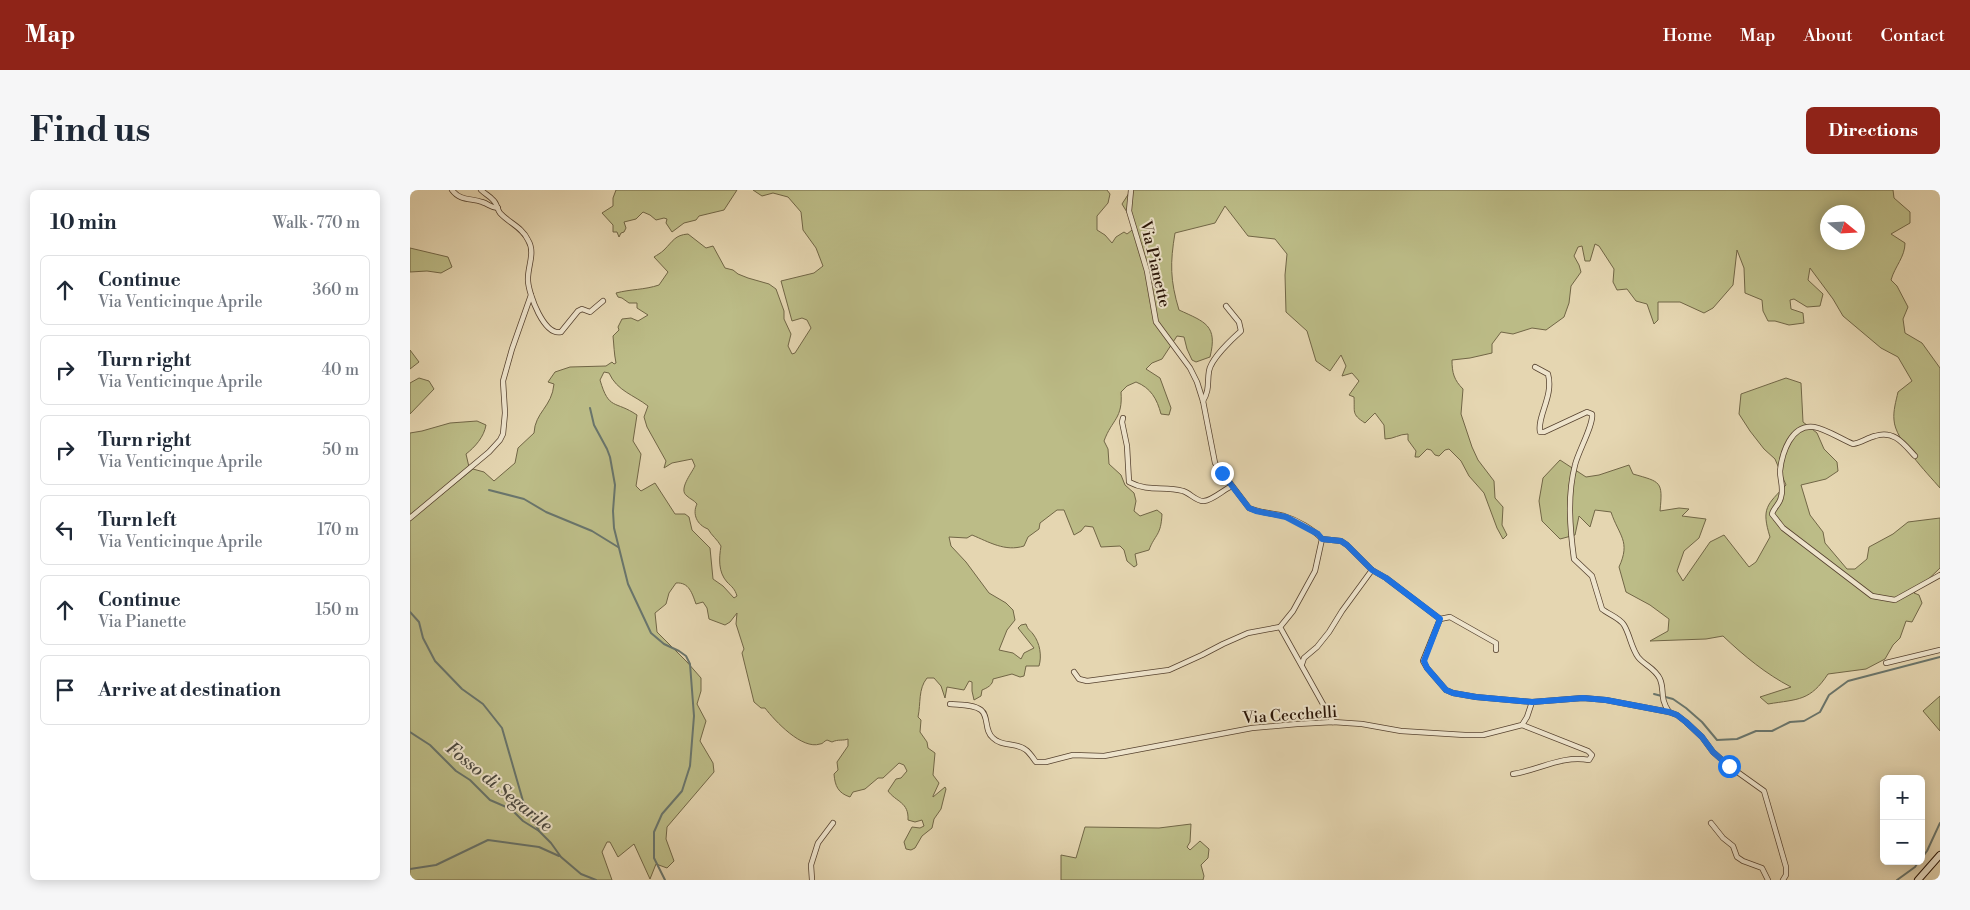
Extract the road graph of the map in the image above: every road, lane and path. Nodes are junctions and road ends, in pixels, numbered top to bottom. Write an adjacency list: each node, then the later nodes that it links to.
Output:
1 (452, 190): 4 (street)
2 (481, 190): 4 (street)
3 (1131, 190): 9 (street, Via Pianette)
4 (498, 208): 5 (street)
5 (531, 295): 6 (street); 13 (street)
6 (603, 301)
7 (1226, 306): 9 (street)
8 (1535, 367): 26 (street)
9 (1202, 401): 12 (street, Via Pianette)
10 (1123, 418): 12 (street)
11 (1915, 456): 16 (street)
12 (1232, 486): 14 (street, Via Pianette)
13 (410, 518)
14 (1322, 539): 15 (street); 18 (street)
15 (1372, 570): 17 (street); 22 (street)
16 (1940, 575)
17 (1440, 619): 19 (street); 24 (street)
18 (1280, 626): 22 (street); 23 (street)
19 (1496, 650)
20 (1940, 650): 21 (street)
21 (1886, 663)
22 (1302, 664): 27 (street)
23 (1074, 672)
24 (1532, 702): 26 (street); 28 (street)
25 (950, 704): 27 (street, Via Cecchelli)
26 (1669, 712): 35 (street)
27 (1333, 722): 28 (street, Via Cecchelli)
28 (1522, 725): 29 (street)
29 (1513, 774)
30 (834, 823): 33 (street)
31 (1711, 823): 34 (street)
32 (1940, 855): 36 (main road)
33 (812, 880)
34 (1768, 880)
35 (1783, 880)
36 (1918, 880)

